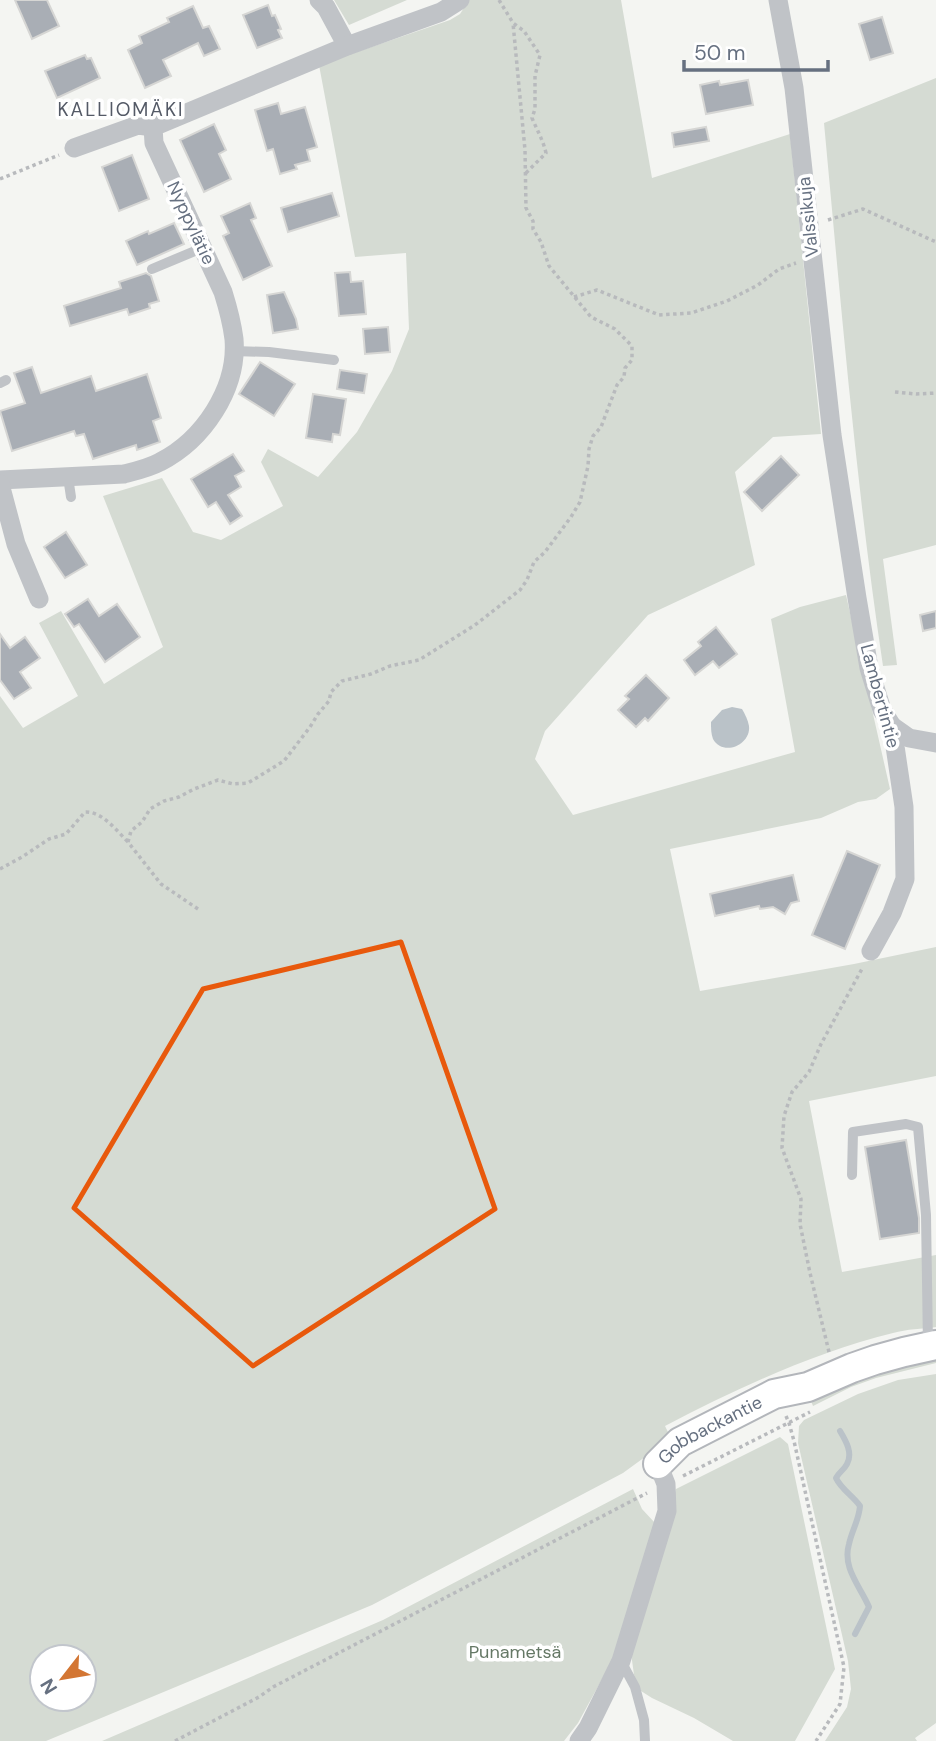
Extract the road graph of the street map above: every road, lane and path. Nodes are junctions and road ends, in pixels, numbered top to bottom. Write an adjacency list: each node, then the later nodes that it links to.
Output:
1 (319, 0): 6 (street)
2 (460, 0): 6 (street)
3 (499, 0): 5 (path)
4 (778, 0): 11 (street, Valssikuja)
5 (513, 23): 9 (path); 9 (path)
6 (347, 46): 7 (street)
7 (153, 127): 8 (street); 13 (street, Nyppylätie)
8 (74, 148): 10 (path)
9 (525, 174): 16 (path)
10 (0, 179)
11 (809, 226): 12 (path); 14 (street, Valssikuja)
12 (936, 242)
13 (202, 248): 15 (lane); 17 (street, Nyppylätie)
14 (813, 260): 16 (path); 21 (street, Valssikuja)
15 (152, 269)
16 (574, 296): 28 (path)
17 (234, 351): 18 (lane); 22 (street, Nyppylätie)
18 (334, 360)
19 (895, 392): 20 (path)
20 (936, 393)
21 (832, 435): 26 (street, Lambertintie)
22 (68, 477): 23 (street, Nyppylätie); 24 (lane)
23 (0, 482): 25 (street)
24 (71, 497)
25 (39, 600)
26 (892, 726): 27 (street); 31 (street, Lambertintie)
27 (936, 743)
28 (128, 842): 29 (path); 30 (path)
29 (0, 869)
30 (198, 909)
31 (871, 951): 34 (path)
32 (852, 1175): 33 (lane)
33 (932, 1346): 35 (street, Gobbackantie)
34 (831, 1361)
35 (814, 1397): 37 (path); 37 (street, Gobbackantie)
36 (791, 1430): 42 (path)
37 (662, 1474): 38 (street); 39 (path)
38 (621, 1661): 40 (street); 41 (lane)
39 (175, 1741)
40 (579, 1741)
41 (645, 1741)
42 (816, 1741)

